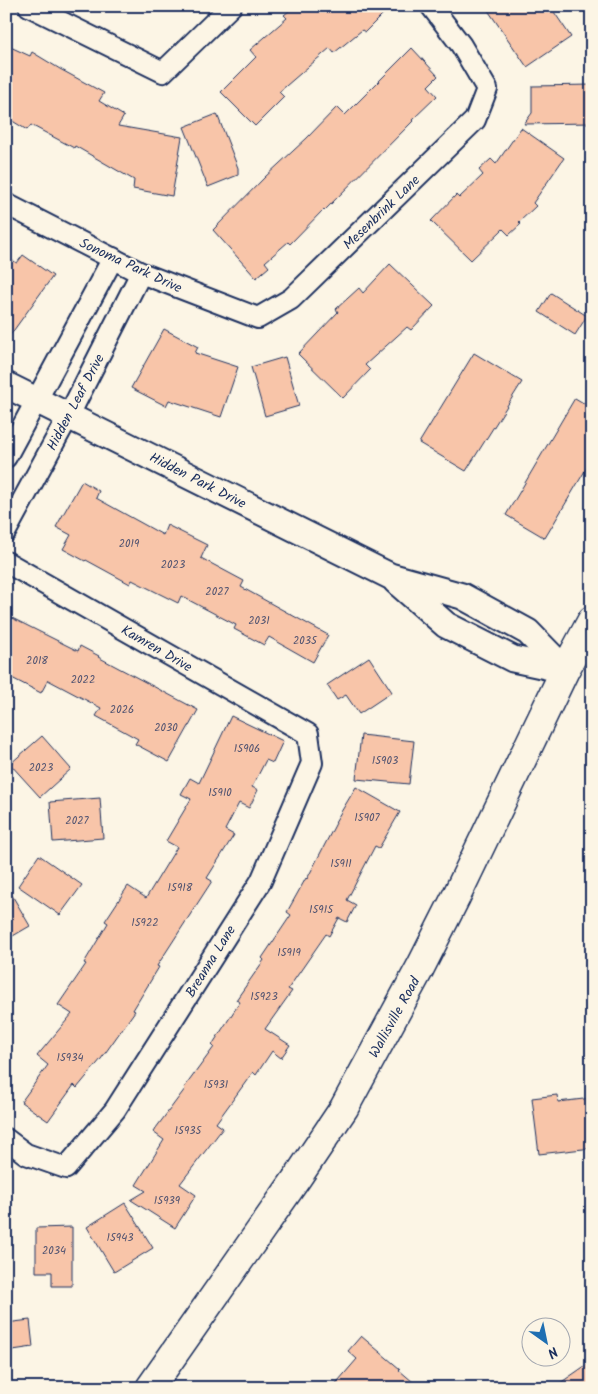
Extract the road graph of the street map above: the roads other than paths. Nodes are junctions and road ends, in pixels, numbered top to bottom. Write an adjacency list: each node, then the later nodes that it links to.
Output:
1 (29, 6): 2 (street)
2 (231, 6)
3 (431, 6): 7 (street, Mesenbrink Lane)
4 (6, 204): 5 (street, Sonoma Park Drive)
5 (113, 258): 6 (street, Sonoma Park Drive); 9 (street)
6 (141, 273): 7 (street, Sonoma Park Drive); 10 (street, Hidden Leaf Drive)
7 (258, 318)
8 (6, 385): 9 (street, Hidden Park Drive)
9 (38, 400): 10 (street, Hidden Park Drive); 11 (street)
10 (69, 416): 12 (street, Hidden Leaf Drive); 14 (street, Hidden Park Drive)
11 (6, 458)
12 (6, 531)
13 (6, 562): 17 (street, Kamren Drive)
14 (390, 576): 16 (street, Hidden Park Drive); 16 (street, Hidden Park Drive)
15 (592, 620): 16 (main road, Wallisville Road)
16 (565, 670): 19 (main road, Wallisville Road)
17 (308, 734): 18 (street, Breanna Lane)
18 (6, 1139)
19 (150, 1388)

